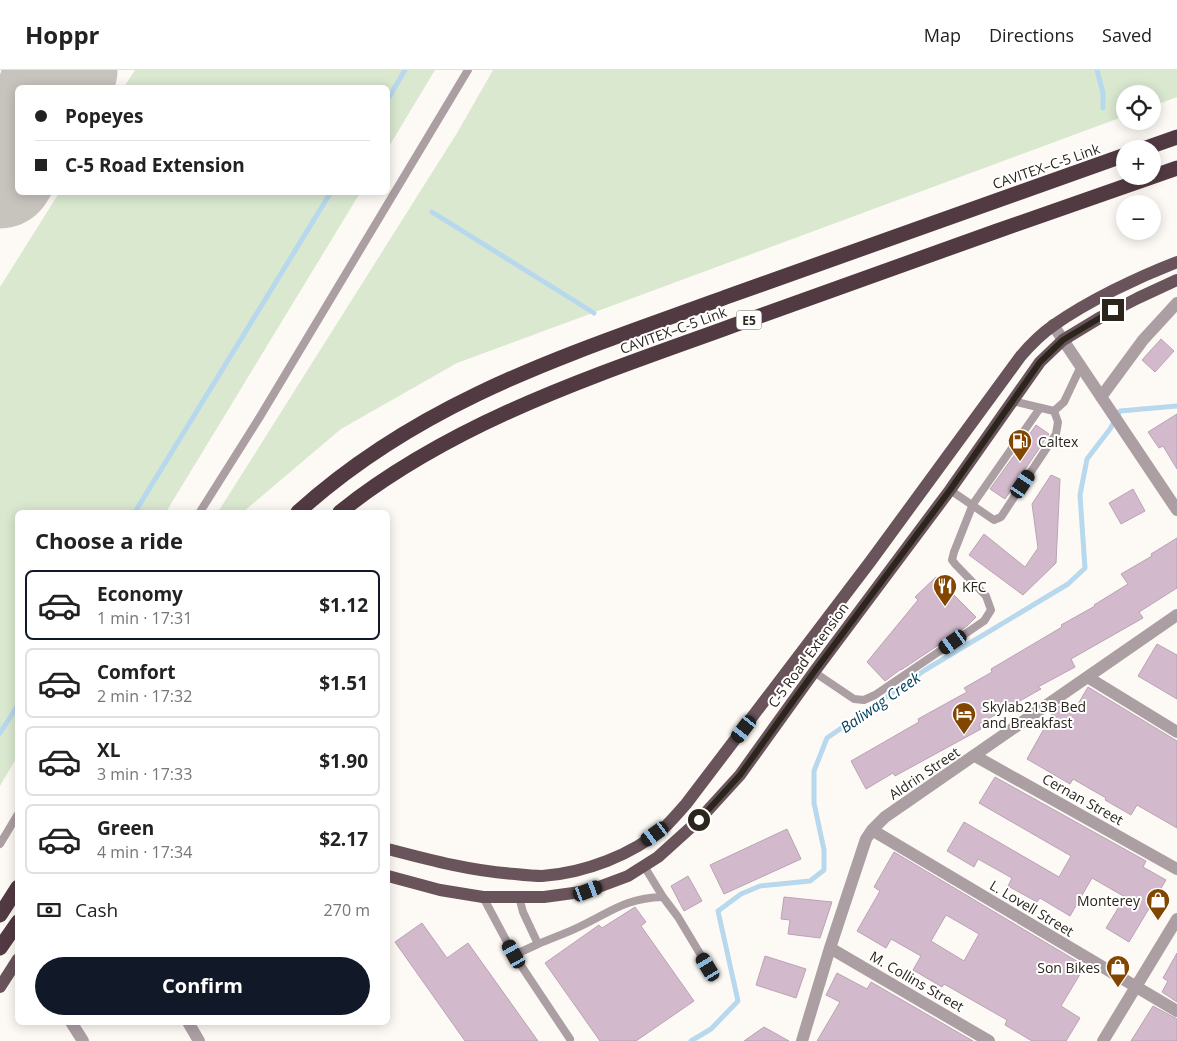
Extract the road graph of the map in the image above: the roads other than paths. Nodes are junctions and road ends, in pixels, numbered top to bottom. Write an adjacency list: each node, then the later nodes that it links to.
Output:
1 (468, 70): 18 (lane)
2 (1177, 137): 3 (highway)
3 (1161, 143)
4 (1116, 158): 19 (highway, CAVITEX–C-5 Link / E5)
5 (1177, 168): 20 (highway, CAVITEX–C-5 Link / E5)
6 (1177, 262): 9 (main road, C-5 Road Extension)
7 (1177, 280): 10 (main road, C-5 Road Extension)
8 (1177, 302): 12 (street)
9 (1053, 325): 10 (street); 30 (main road, C-5 Road Extension)
10 (1063, 340): 11 (street); 13 (main road, C-5 Road Extension)
11 (1081, 366): 12 (street); 15 (lane)
12 (1101, 397): 21 (street)
13 (1012, 401): 14 (lane); 16 (main road, C-5 Road Extension)
14 (1040, 408): 15 (lane); 17 (lane)
15 (1054, 411): 17 (lane)
16 (950, 490): 17 (lane); 23 (main road, C-5 Road Extension)
17 (973, 504): 23 (lane)
18 (201, 510)
19 (300, 510)
20 (343, 510)
21 (1177, 510)
22 (1177, 615): 24 (street, Aldrin Street)
23 (814, 672): 31 (main road, C-5 Road Extension)
24 (1089, 678): 25 (street); 26 (street, Aldrin Street)
25 (1177, 732)
26 (975, 756): 28 (street, Aldrin Street); 32 (street, Cernan Street)
27 (15, 819): 29 (lane)
28 (872, 830): 43 (street, Aldrin Street); 48 (street, L. Lovell Street)
29 (0, 844)
30 (390, 849)
31 (644, 866): 36 (main road, C-5 Road Extension); 37 (lane)
32 (1177, 869)
33 (390, 877): 35 (main road, C-5 Road Extension)
34 (15, 892): 38 (highway)
35 (483, 897): 36 (main road, C-5 Road Extension); 44 (lane)
36 (519, 897): 41 (lane)
37 (663, 897): 41 (lane); 46 (lane)
38 (0, 915)
39 (1177, 919): 48 (street)
40 (15, 926): 42 (highway)
41 (538, 944): 44 (lane)
42 (0, 948)
43 (830, 948): 55 (street, Aldrin Street); 56 (street, M. Collins Street)
44 (514, 954): 52 (lane)
45 (15, 964): 47 (main road)
46 (708, 967)
47 (0, 987)
48 (1136, 987): 49 (street, L. Lovell Street); 57 (street)
49 (1177, 1011)
50 (73, 1025): 53 (street)
51 (190, 1025): 54 (street)
52 (570, 1039)
53 (83, 1041)
54 (199, 1041)
55 (802, 1041)
56 (989, 1041)
57 (1103, 1041)

